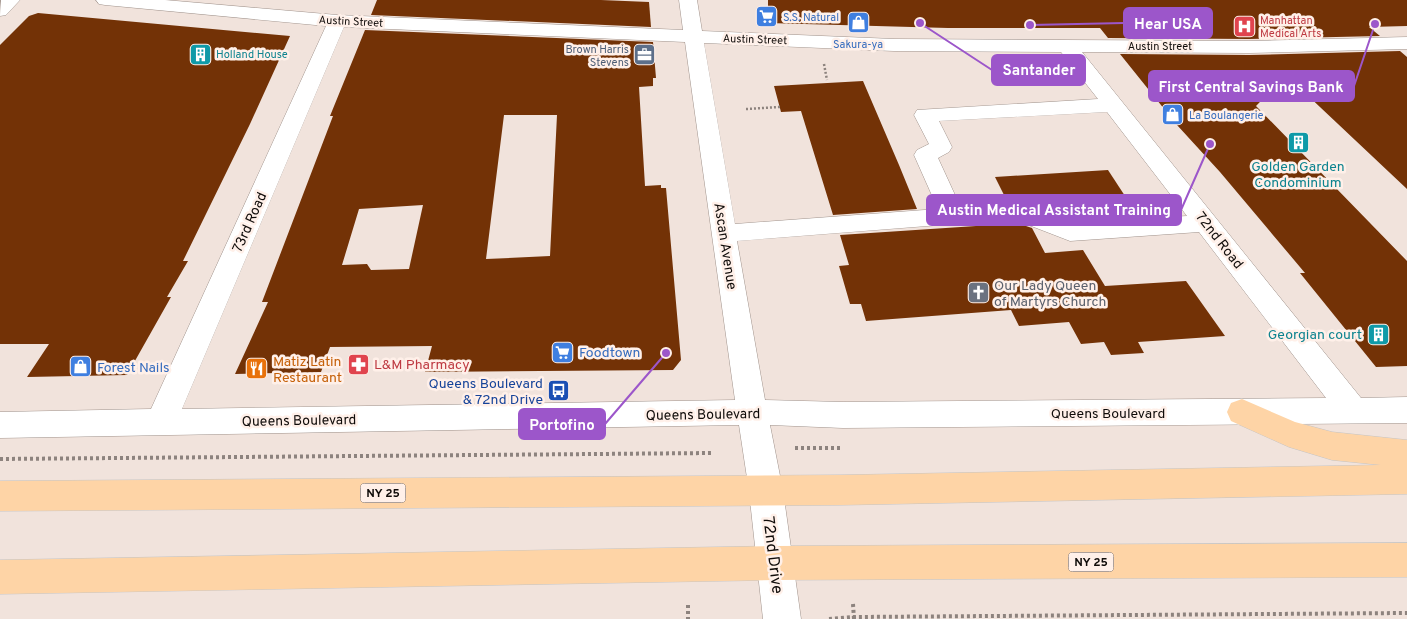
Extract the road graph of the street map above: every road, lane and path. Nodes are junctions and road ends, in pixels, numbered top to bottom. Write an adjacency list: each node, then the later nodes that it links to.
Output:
1 (11, 0): 5 (street)
2 (105, 0): 6 (street, Austin Street)
3 (325, 0): 6 (street)
4 (688, 0): 8 (street, Ascan Avenue)
5 (0, 11)
6 (308, 19): 7 (street, Austin Street)
7 (337, 21): 8 (street, Austin Street); 23 (street, 73rd Road)
8 (694, 37): 10 (street, Austin Street); 18 (street, Ascan Avenue)
9 (1407, 43): 10 (street, Austin Street)
10 (1067, 46): 13 (street, 72nd Road)
11 (825, 67): 12 (path)
12 (827, 80)
13 (1113, 105): 16 (street); 17 (street, 72nd Road)
14 (780, 107): 15 (path)
15 (746, 109)
16 (953, 216): 17 (street); 18 (street)
17 (1206, 223): 20 (street, 72nd Road)
18 (724, 233): 21 (street, Ascan Avenue)
19 (1407, 410): 20 (street, Queens Boulevard)
20 (1354, 411): 22 (street, Queens Boulevard)
21 (753, 412): 22 (street, Queens Boulevard); 23 (street, Queens Boulevard); 34 (street, Ascan Avenue)
22 (1242, 412): 29 (main road)
23 (160, 423): 24 (street, Queens Boulevard)
24 (0, 424)
25 (832, 440): 30 (path)
26 (681, 449): 28 (path)
27 (712, 453): 28 (path)
28 (680, 454): 31 (path); 32 (path)
29 (1407, 454)
30 (836, 457)
31 (0, 459)
32 (679, 461)
33 (1407, 478): 34 (main road, NY 25)
34 (766, 491): 35 (main road, NY 25); 37 (street, 72nd Drive)
35 (0, 496)
36 (1407, 560): 37 (main road, NY 25)
37 (775, 563): 38 (main road, NY 25); 44 (street, 72nd Drive)
38 (0, 577)
39 (853, 604): 42 (path)
40 (688, 605): 43 (path)
41 (1407, 613): 42 (path)
42 (854, 618): 45 (path)
43 (688, 619)
44 (782, 619)
45 (829, 619)

